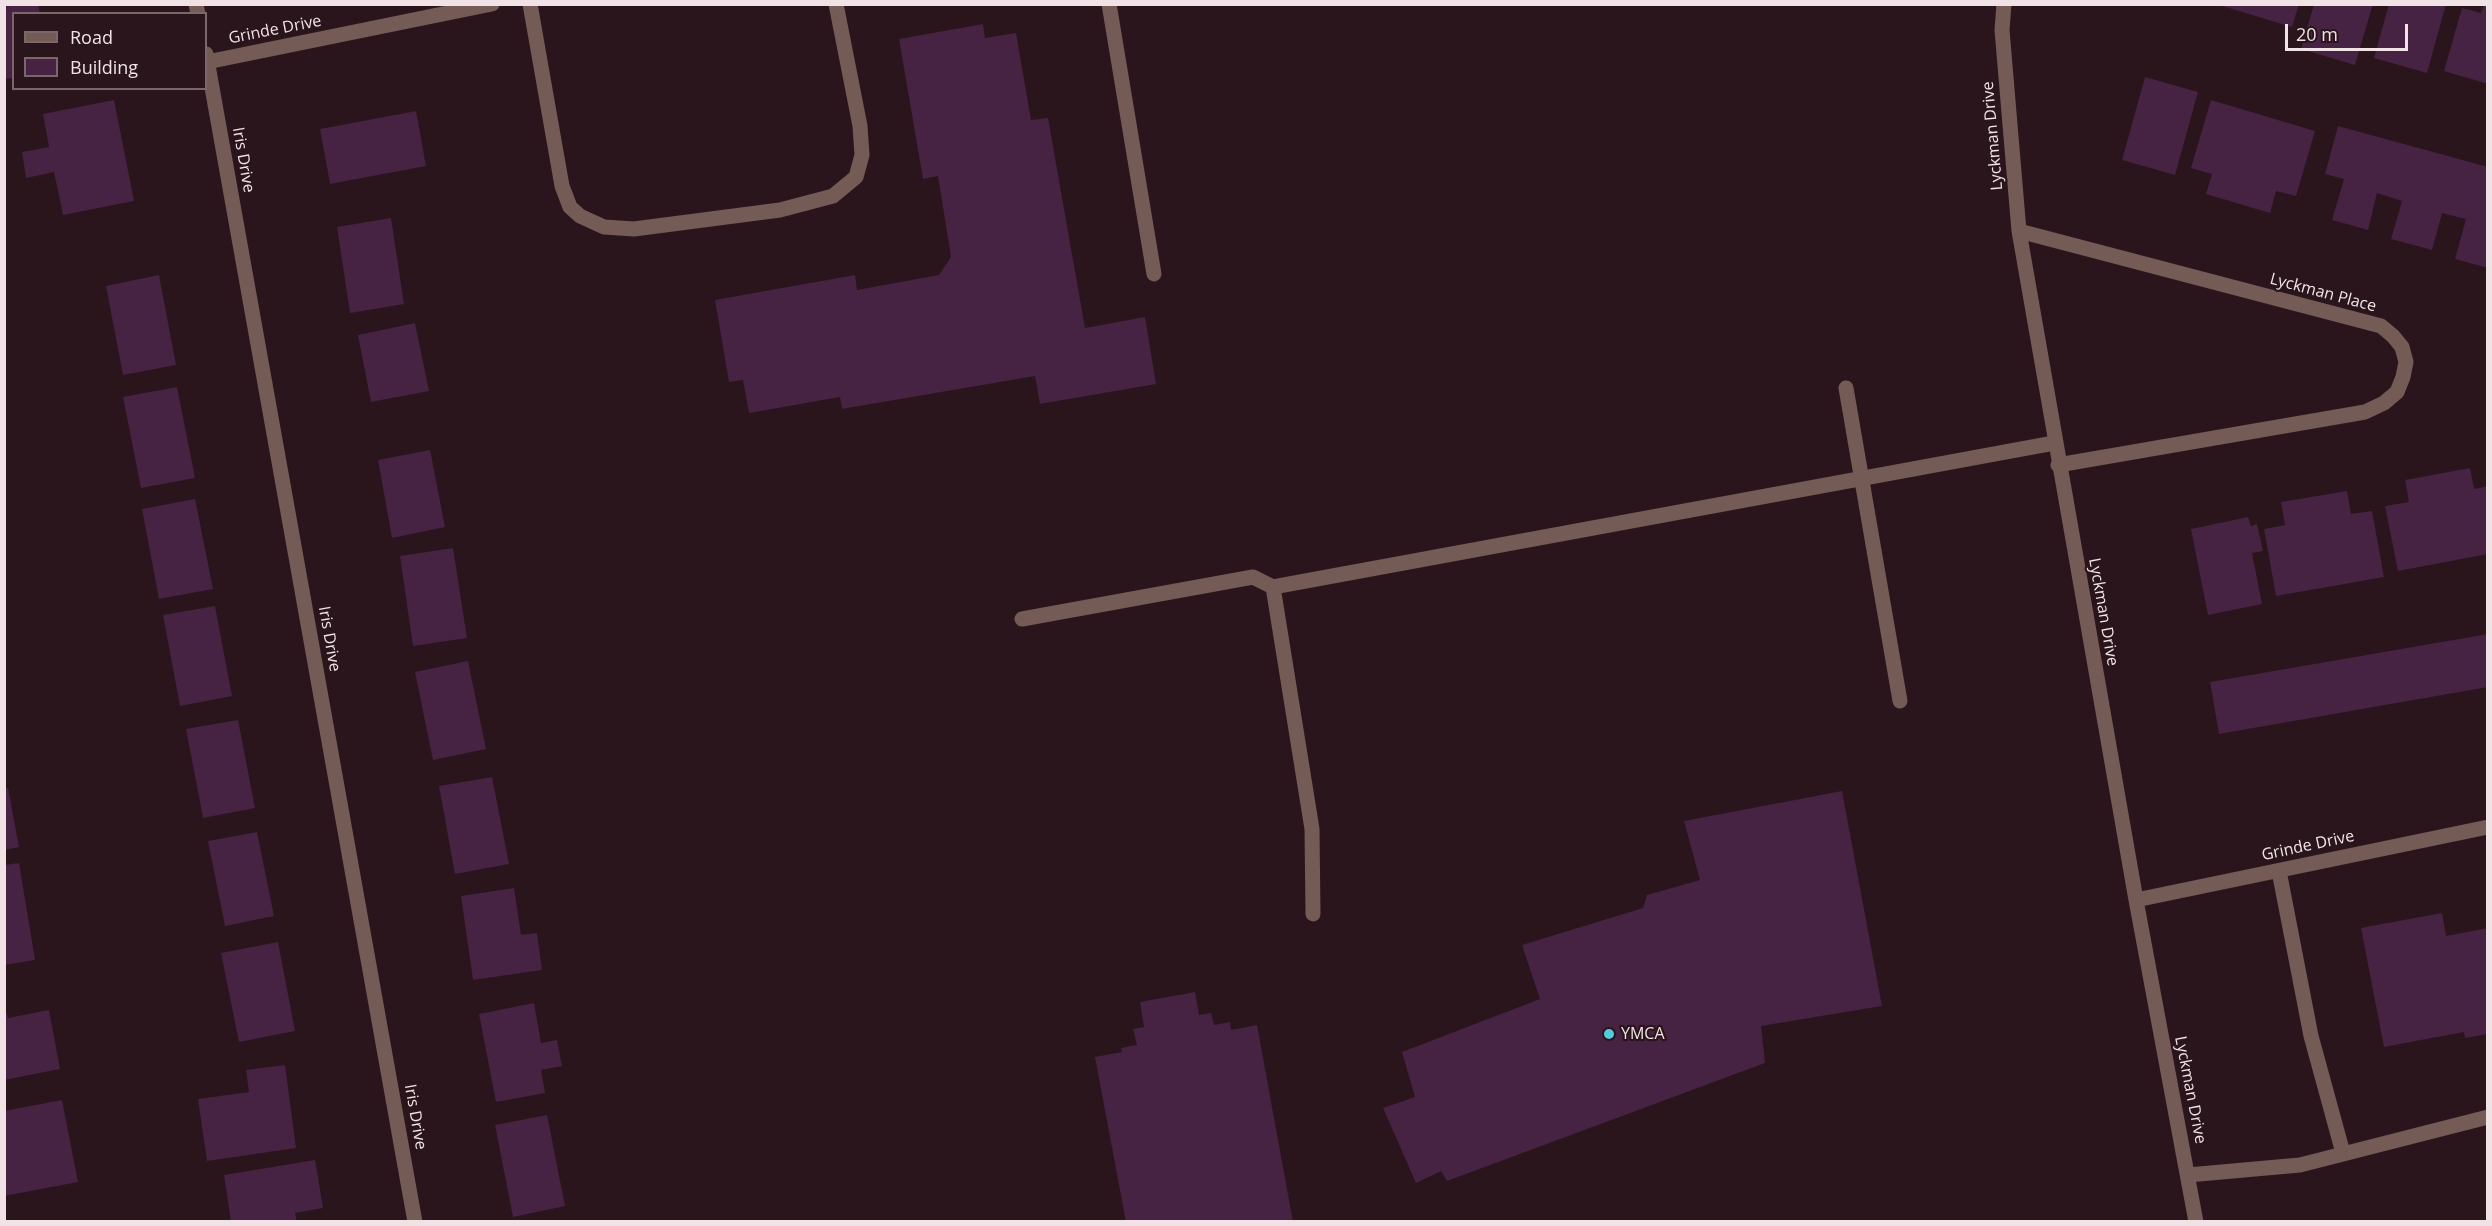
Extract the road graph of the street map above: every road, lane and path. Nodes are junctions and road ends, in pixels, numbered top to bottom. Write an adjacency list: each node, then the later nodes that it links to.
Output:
1 (492, 4): 6 (street, Grinde Drive)
2 (530, 4): 3 (street)
3 (836, 4)
4 (1109, 4): 9 (street)
5 (2004, 4): 8 (street, Lyckman Drive)
6 (207, 58)
7 (207, 64): 24 (street, Iris Drive)
8 (2019, 231): 11 (street, Lyckman Drive); 12 (street, Lyckman Place)
9 (1154, 274)
10 (1846, 388): 13 (street)
11 (2054, 443): 12 (street, Lyckman Drive); 13 (street)
12 (2058, 465): 19 (street, Lyckman Drive)
13 (1863, 479): 14 (street); 16 (street)
14 (1273, 587): 15 (street); 20 (street)
15 (1022, 619)
16 (1900, 701)
17 (2487, 827): 18 (street, Grinde Drive)
18 (2279, 871): 19 (street, Grinde Drive); 22 (street)
19 (2136, 900): 23 (street, Lyckman Drive)
20 (1313, 914)
21 (2487, 1117): 22 (street)
22 (2343, 1154): 23 (street)
23 (2188, 1175): 25 (street, Lyckman Drive)
24 (415, 1221)
25 (2196, 1221)

